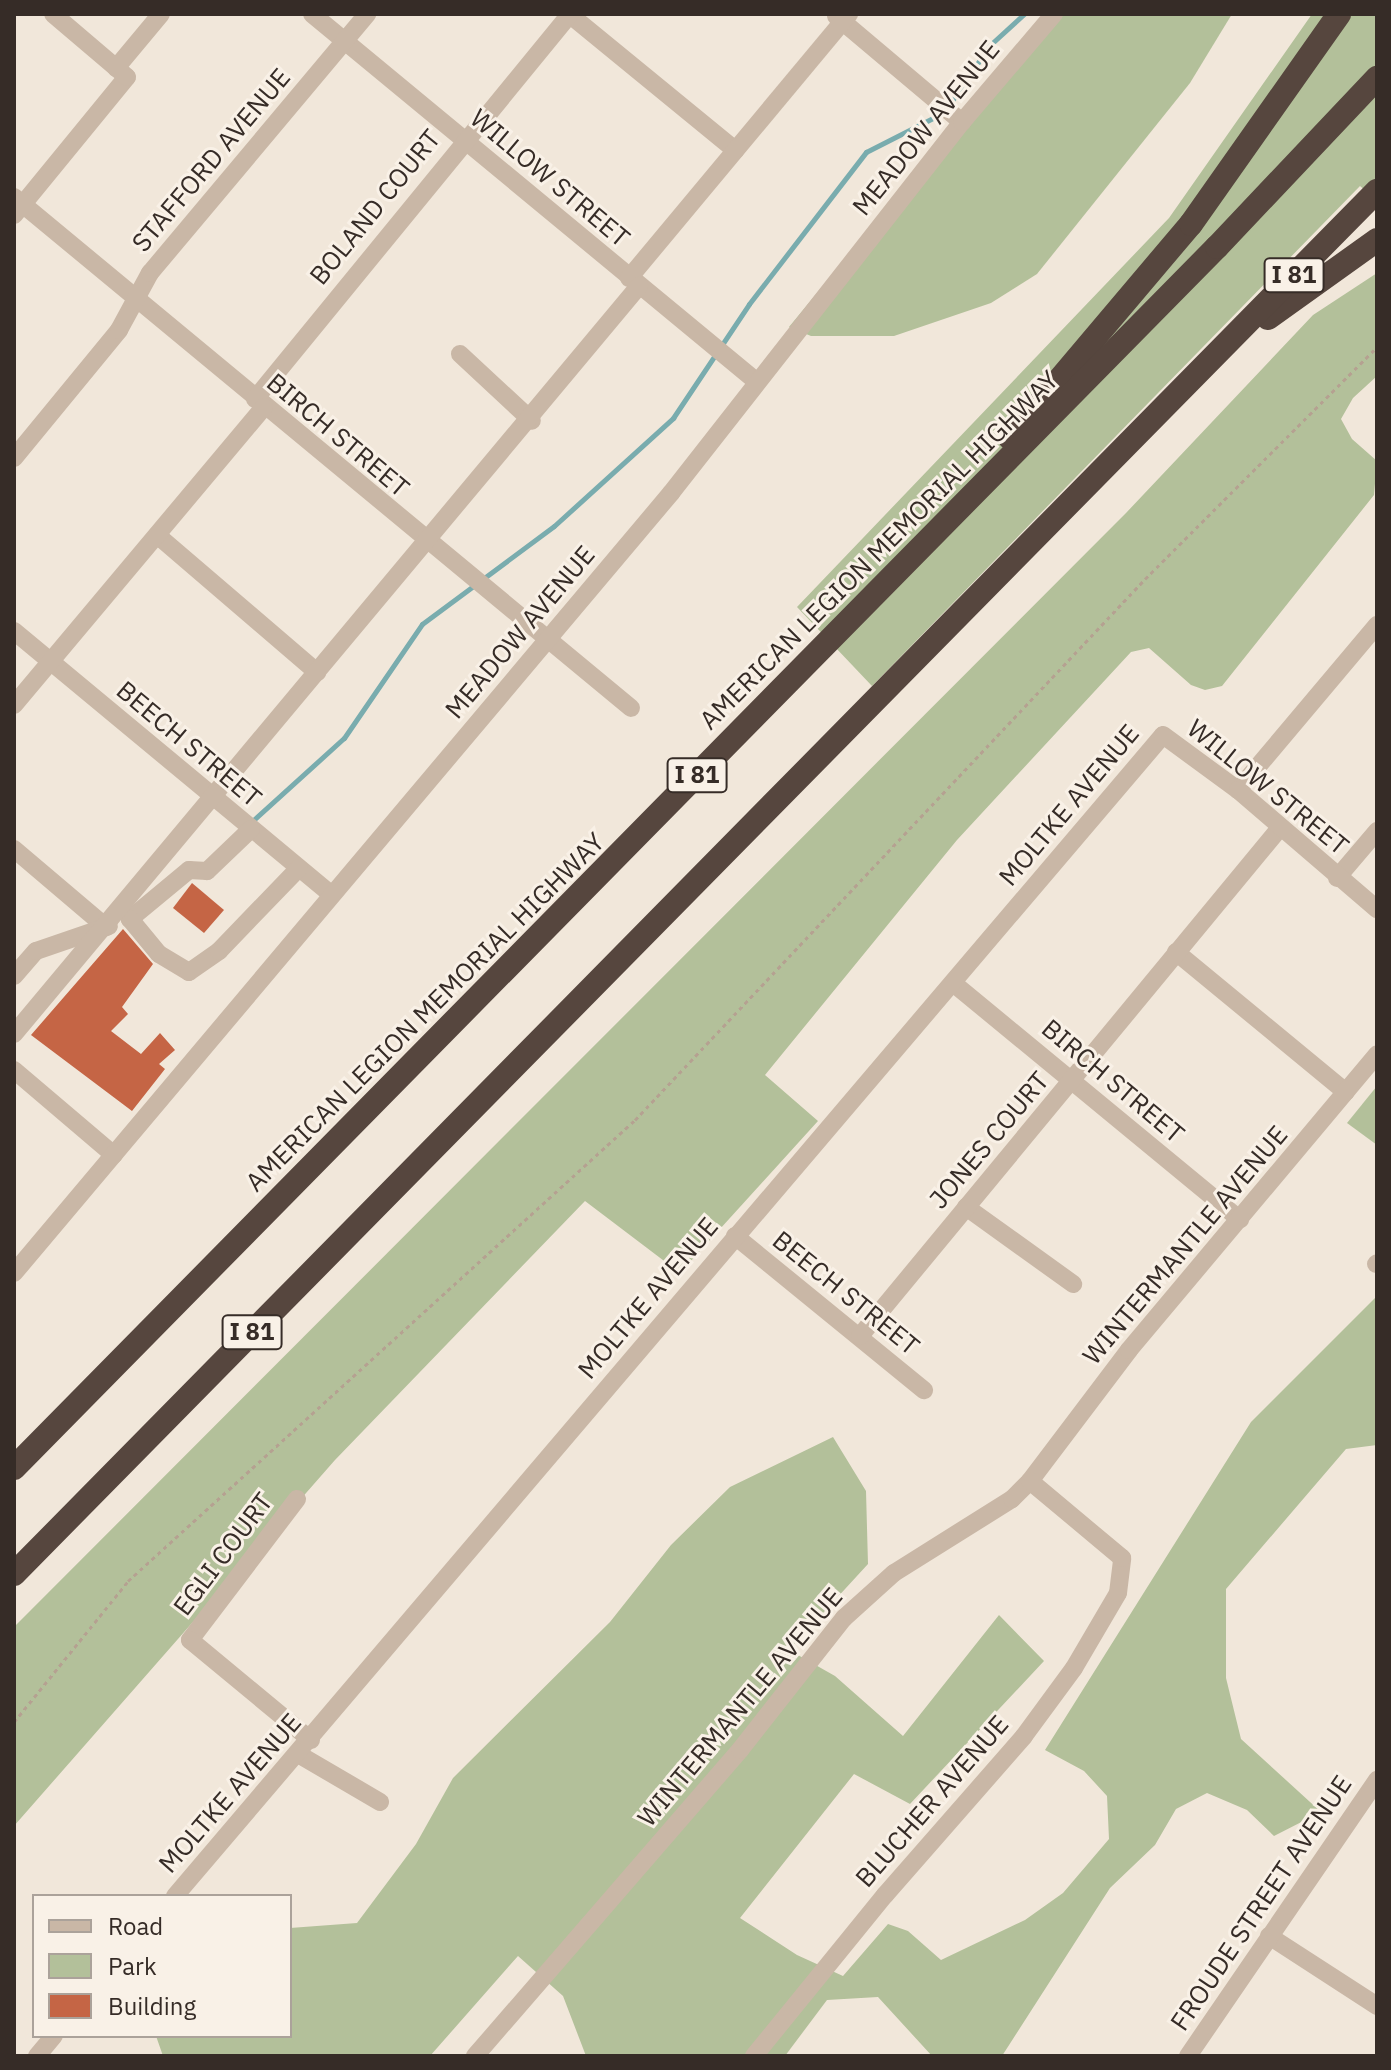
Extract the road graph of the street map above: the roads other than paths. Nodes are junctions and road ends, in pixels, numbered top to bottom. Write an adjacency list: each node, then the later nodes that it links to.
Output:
1 (53, 14): 10 (street)
2 (161, 14): 10 (street)
3 (312, 14): 9 (street, WILLOW STREET)
4 (367, 14): 9 (street, STAFFORD AVENUE)
5 (569, 14): 13 (street, BOLAND COURT); 14 (street)
6 (1054, 14): 12 (street, MEADOW AVENUE)
7 (1339, 14): 26 (highway)
8 (842, 16): 12 (street); 14 (street)
9 (345, 41): 13 (street, WILLOW STREET); 19 (street, STAFFORD AVENUE)
10 (121, 72): 16 (street)
11 (1377, 78): 26 (highway, AMERICAN LEGION MEMORIAL HIGHWAY / I 81)
12 (962, 122): 22 (street, MEADOW AVENUE)
13 (463, 139): 18 (street, WILLOW STREET); 23 (street, BOLAND COURT)
14 (735, 150): 18 (street)
15 (1377, 191): 21 (highway, I 81)
16 (17, 206): 19 (street, BIRCH STREET)
17 (1377, 240): 21 (highway)
18 (634, 282): 22 (street, WILLOW STREET); 24 (street)
19 (138, 301): 23 (street, BIRCH STREET); 25 (street, STAFFORD AVENUE)
20 (460, 354): 24 (street)
21 (1211, 359): 68 (highway, I 81)
22 (756, 381): 31 (street, MEADOW AVENUE)
23 (260, 403): 27 (street, BOLAND COURT); 28 (street, BIRCH STREET)
24 (532, 421): 28 (street)
25 (14, 458)
26 (939, 530): 65 (highway, AMERICAN LEGION MEMORIAL HIGHWAY / I 81)
27 (157, 535): 32 (street, BOLAND COURT); 33 (street)
28 (428, 544): 31 (street, BIRCH STREET); 33 (street)
29 (1377, 625): 37 (street)
30 (14, 631): 32 (street, BEECH STREET)
31 (546, 643): 35 (street, BIRCH STREET); 45 (street, MEADOW AVENUE)
32 (50, 663): 34 (street, BOLAND COURT); 38 (street, BEECH STREET)
33 (317, 672): 38 (street)
34 (14, 705)
35 (631, 708)
36 (1163, 735): 37 (street, WILLOW STREET); 51 (street, MOLTKE AVENUE)
37 (1238, 790): 40 (street, WILLOW STREET)
38 (215, 800): 39 (street, BEECH STREET); 48 (street)
39 (251, 829): 43 (street, BEECH STREET); 47 (street)
40 (1279, 829): 44 (street, WILLOW STREET); 49 (street, JONES COURT)
41 (1377, 831): 44 (street)
42 (14, 849): 48 (street)
43 (299, 868): 45 (street, BEECH STREET); 47 (street)
44 (1337, 878): 46 (street, WILLOW STREET)
45 (332, 895): 57 (street, MEADOW AVENUE)
46 (1377, 909)
47 (130, 919): 48 (street)
48 (106, 927): 50 (street); 52 (street)
49 (1176, 952): 55 (street, JONES COURT); 56 (street)
50 (14, 976)
51 (953, 983): 55 (street, BIRCH STREET); 60 (street, MOLTKE AVENUE)
52 (14, 1034)
53 (1377, 1054): 56 (street, WINTERMANTLE AVENUE)
54 (14, 1070): 57 (street)
55 (1071, 1081): 58 (street, JONES COURT); 59 (street, BIRCH STREET)
56 (1346, 1092): 59 (street, WINTERMANTLE AVENUE)
57 (114, 1155): 61 (street, MEADOW AVENUE)
58 (966, 1207): 62 (street); 63 (street, JONES COURT)
59 (1240, 1220): 66 (street, WINTERMANTLE AVENUE)
60 (735, 1236): 63 (street, BEECH STREET); 69 (street, MOLTKE AVENUE)
61 (14, 1273)
62 (1073, 1284)
63 (860, 1336): 64 (street, BEECH STREET)
64 (924, 1390)
65 (14, 1468)
66 (1030, 1481): 78 (street, WINTERMANTLE AVENUE); 79 (street, BLUCHER AVENUE)
67 (297, 1499): 69 (street, EGLI COURT)
68 (14, 1574)
69 (304, 1747): 71 (street); 72 (street, MOLTKE AVENUE)
70 (1377, 1780): 73 (street, FROUDE STREET AVENUE)
71 (380, 1802)
72 (177, 1894)
73 (1269, 1936): 74 (street); 76 (street, FROUDE STREET AVENUE)
74 (1377, 2006)
75 (52, 2038): 77 (street)
76 (1194, 2054)
77 (37, 2056)
78 (475, 2056)
79 (754, 2056)

